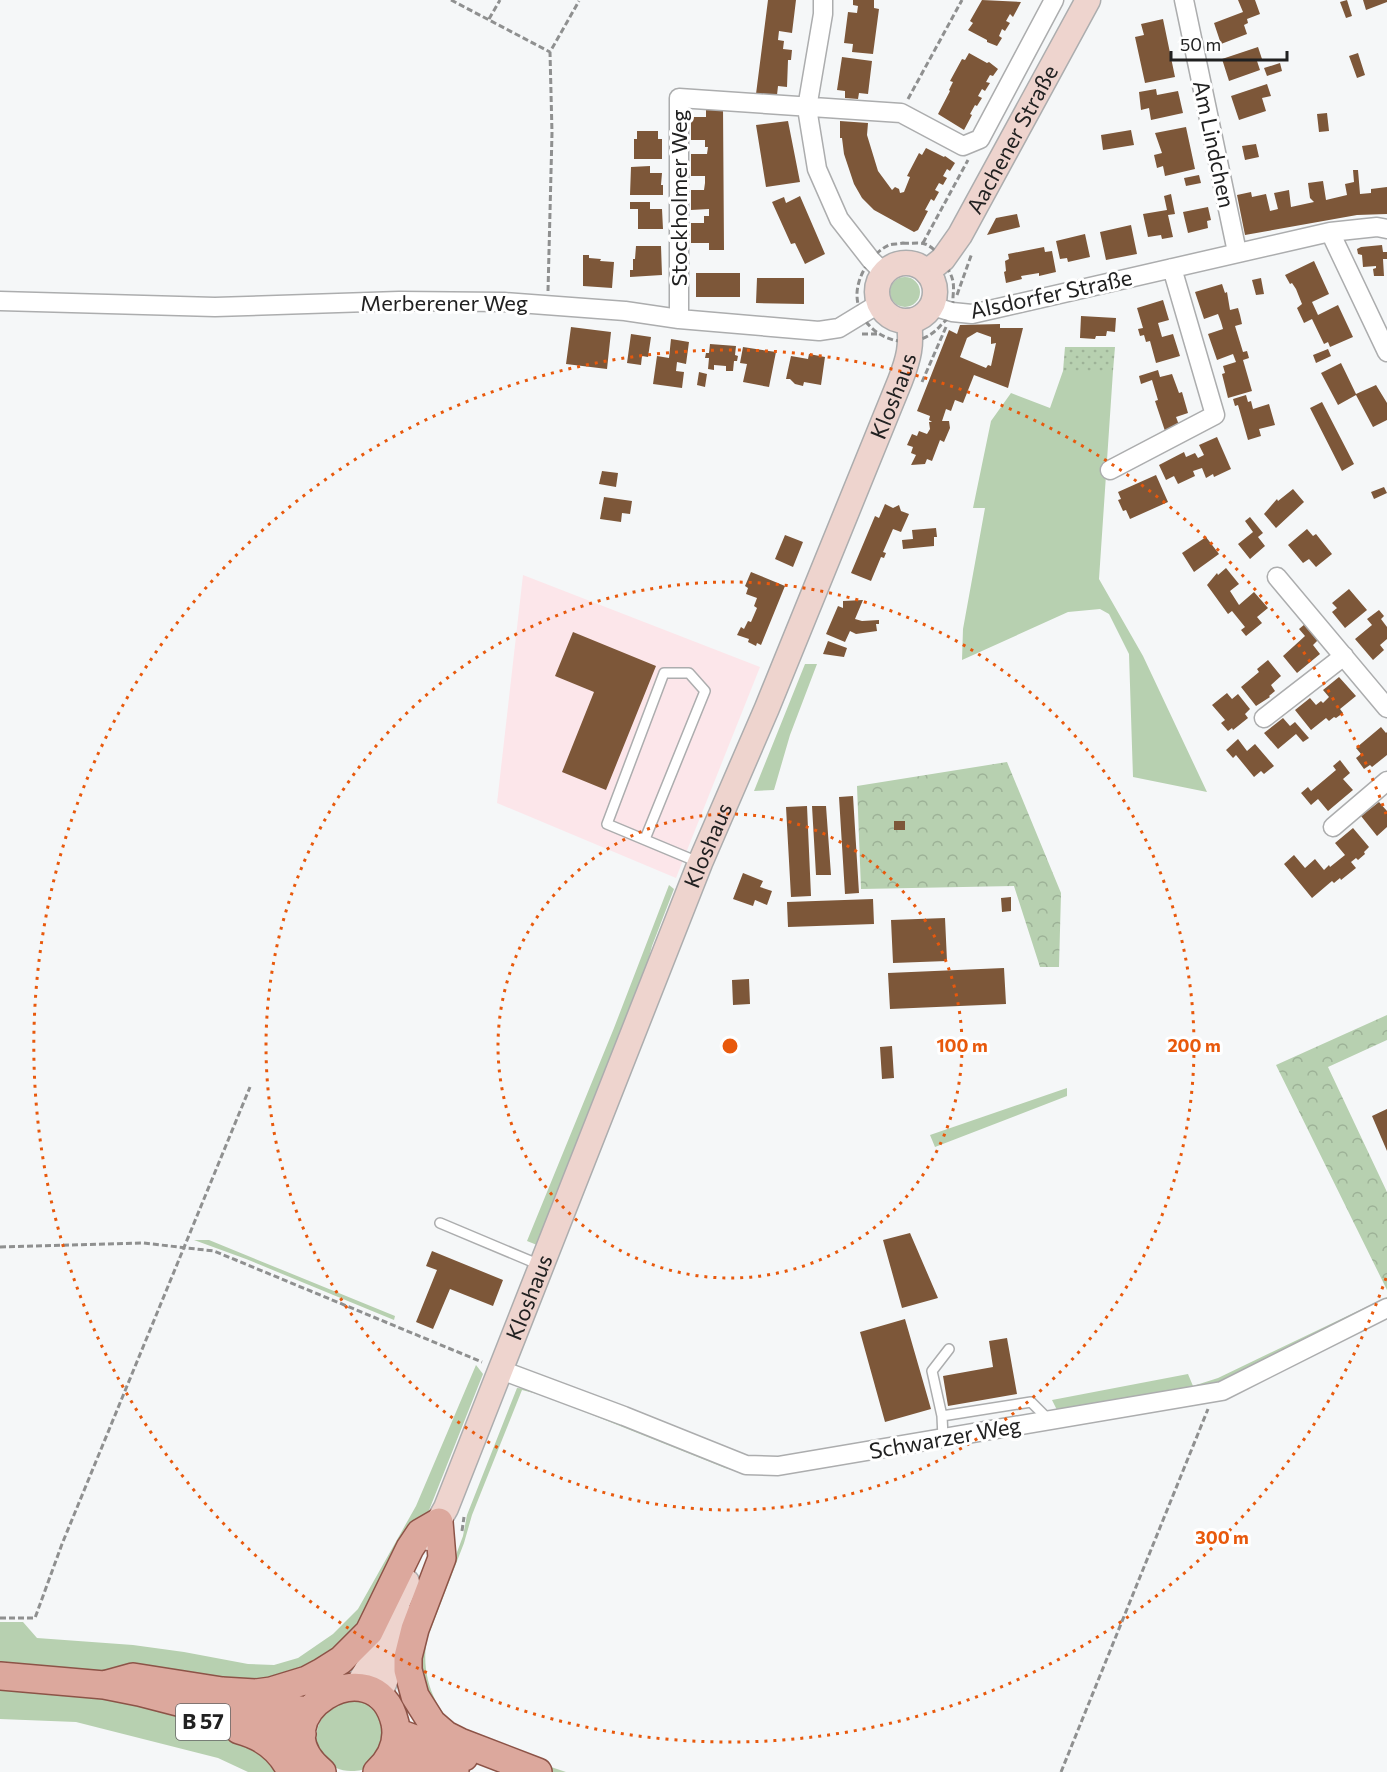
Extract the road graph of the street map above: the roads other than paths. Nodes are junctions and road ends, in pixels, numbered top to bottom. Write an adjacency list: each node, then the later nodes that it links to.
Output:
1 (823, 0): 5 (street)
2 (1054, 0): 5 (street)
3 (1089, 0): 9 (main road, Aachener Straße)
4 (1184, 0): 8 (street, Am Lindchen)
5 (807, 108): 10 (street); 15 (street, Stockholmer Weg)
6 (1387, 229): 7 (street, Alsdorfer Straße)
7 (1330, 232): 8 (street, Alsdorfer Straße); 17 (street)
8 (1237, 252): 11 (street, Alsdorfer Straße)
9 (935, 265): 10 (main road); 14 (main road)
10 (877, 267): 13 (main road)
11 (1172, 268): 14 (street, Alsdorfer Straße); 18 (street)
12 (0, 301): 15 (street, Merberener Weg)
13 (870, 309): 15 (street, Merberener Weg); 16 (main road)
14 (942, 309): 16 (main road)
15 (679, 319)
16 (910, 331): 26 (main road, Kloshaus)
17 (1387, 352)
18 (1110, 470)
19 (1278, 577): 20 (street)
20 (1344, 656): 21 (street); 22 (street)
21 (1387, 708)
22 (1264, 718)
23 (1387, 781): 24 (street)
24 (1333, 826)
25 (645, 839): 25 (lane); 26 (lane)
26 (700, 863): 28 (main road, Kloshaus)
27 (440, 1223): 28 (lane)
28 (540, 1265): 31 (main road, Kloshaus)
29 (1387, 1308): 33 (street, Schwarzer Weg)
30 (949, 1349): 32 (lane)
31 (501, 1370): 34 (street, Schwarzer Weg); 35 (main road, Kloshaus)
32 (942, 1416): 33 (lane); 34 (lane)
33 (1049, 1420): 34 (street, Schwarzer Weg)
34 (943, 1438)
35 (439, 1522): 37 (main road); 38 (main road, Kloshaus); 46 (main road)
36 (0, 1676): 37 (main road, B 57)
37 (104, 1685): 39 (main road, B 57); 42 (main road, B 57)
38 (367, 1692): 39 (main road); 40 (main road)
39 (305, 1723): 43 (main road)
40 (396, 1732): 41 (main road); 45 (main road)
41 (382, 1766): 44 (main road)
42 (291, 1772)
43 (322, 1772)
44 (462, 1772)
45 (508, 1772)
46 (538, 1772)

